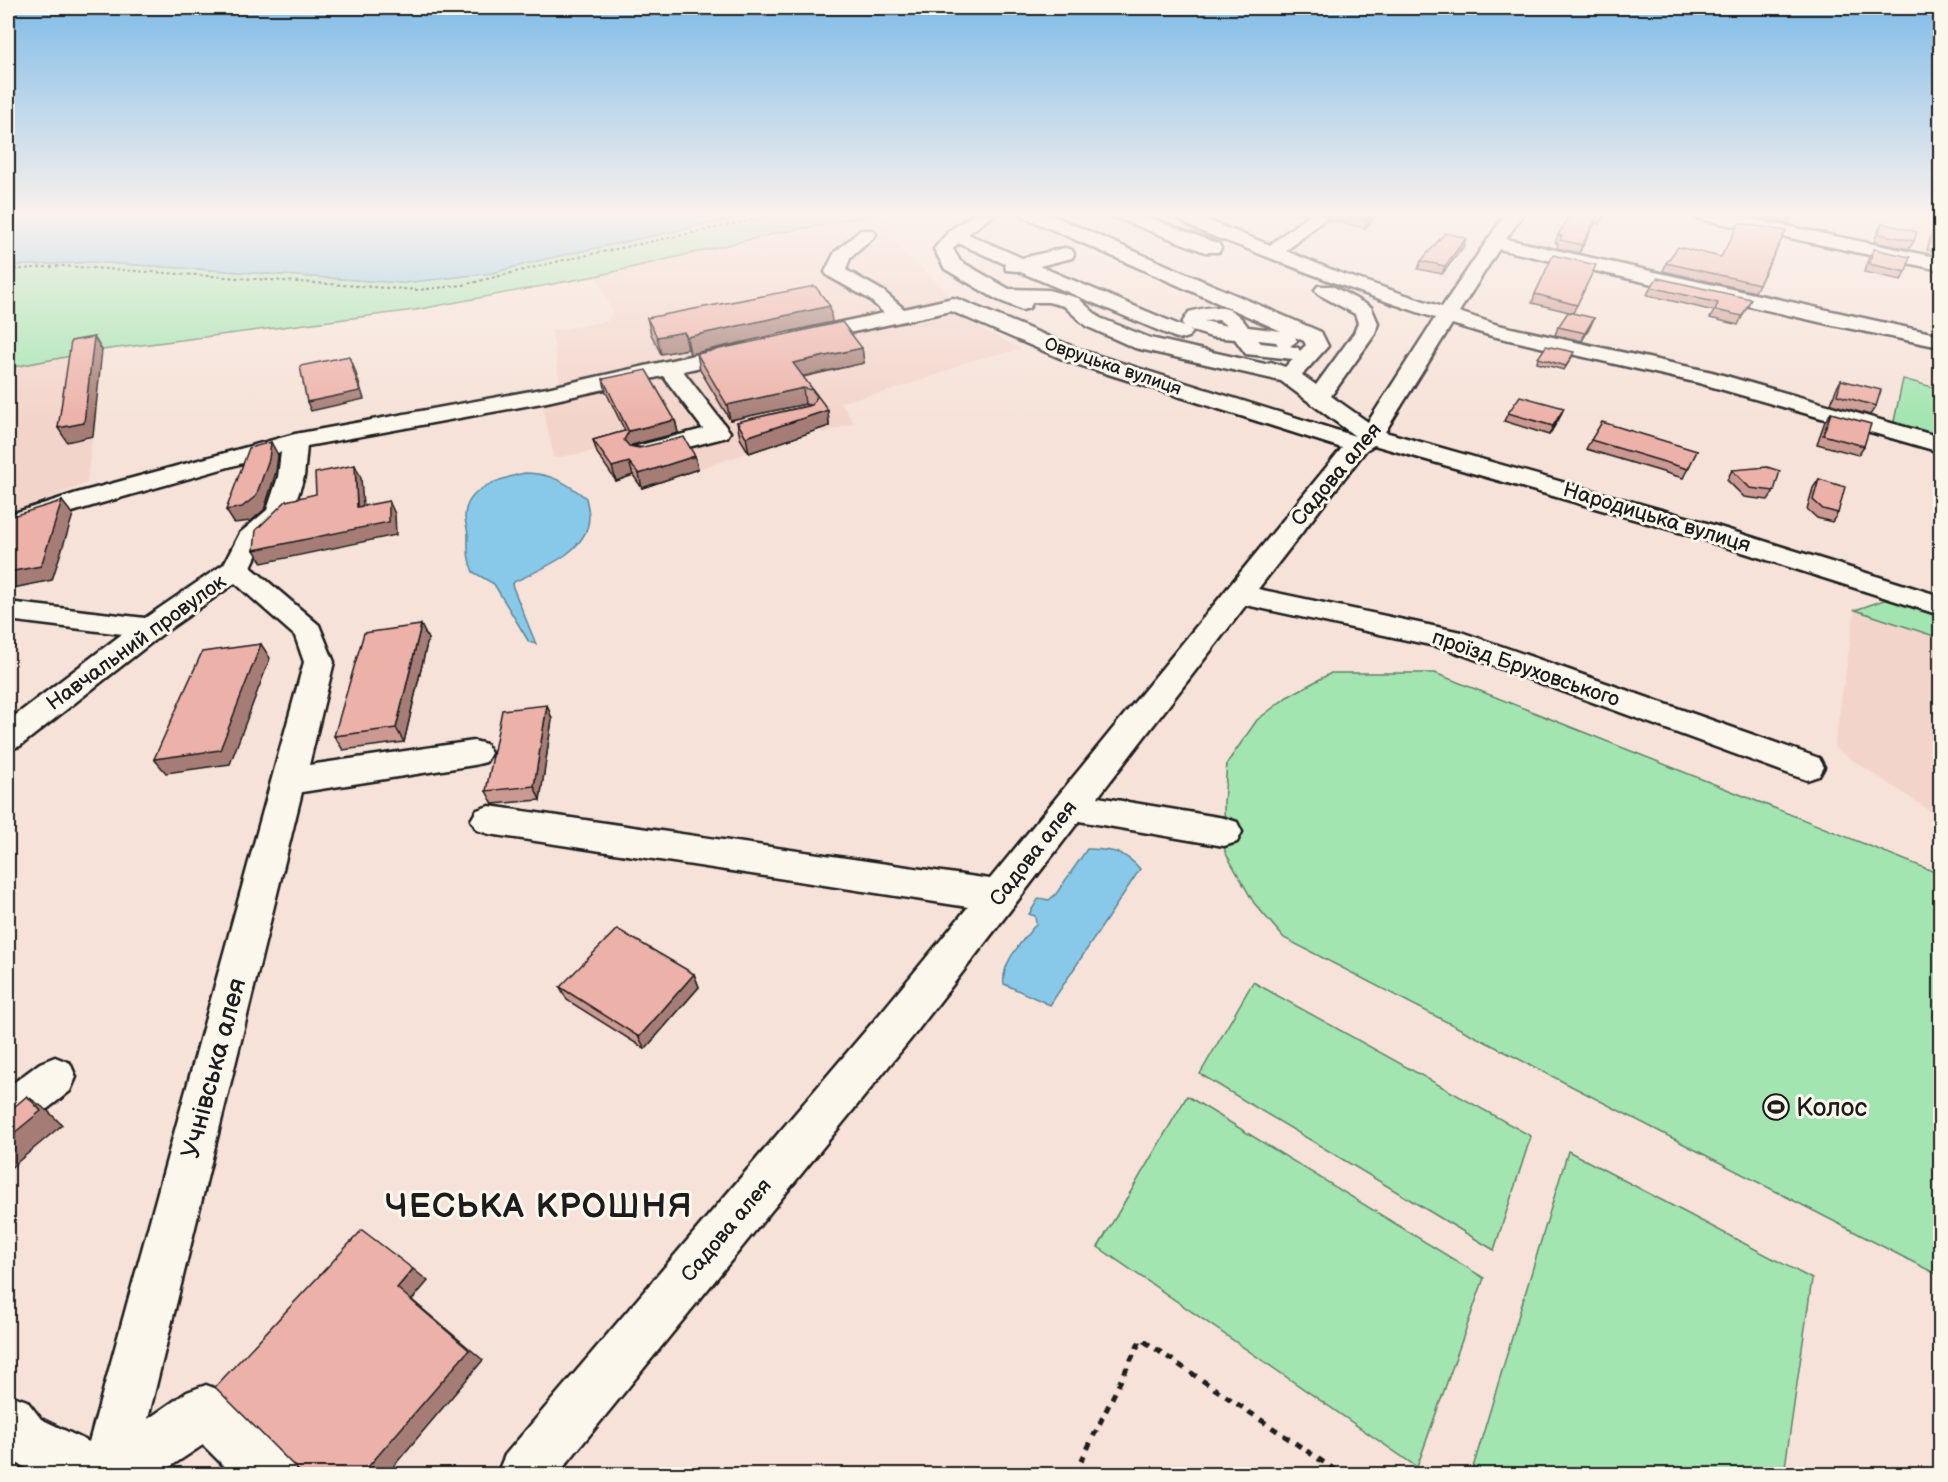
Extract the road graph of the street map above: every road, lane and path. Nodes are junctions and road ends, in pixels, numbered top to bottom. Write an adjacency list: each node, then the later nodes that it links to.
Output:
1 (302, 282): 2 (path)
2 (474, 282)
3 (853, 282): 20 (street)
4 (953, 282): 17 (street)
5 (991, 282): 15 (street)
6 (1058, 282): 18 (street)
7 (1173, 282): 14 (street)
8 (1196, 282): 24 (street)
9 (1200, 282): 22 (street)
10 (1306, 282): 22 (street)
11 (1350, 282): 19 (street)
12 (1469, 282): 19 (street, Садова алея)
13 (1670, 282): 23 (street)
14 (1157, 289)
15 (1003, 295): 26 (street); 27 (street)
16 (1136, 298): 18 (street)
17 (953, 304): 20 (street); 29 (street, Овруцька вулиця)
18 (1116, 307): 26 (street)
19 (1449, 314): 29 (street, Садова алея); 31 (street)
20 (899, 315): 25 (street)
21 (1239, 332): 24 (street)
22 (1360, 340): 28 (street)
23 (1941, 341)
24 (1306, 358): 26 (street)
25 (668, 367): 30 (street); 32 (street)
26 (1285, 385): 28 (street)
27 (1246, 389)
28 (1319, 396): 29 (street)
29 (1364, 440): 35 (street, Садова алея); 36 (street, Народицька вулиця)
30 (295, 441): 33 (street); 34 (street)
31 (1941, 445)
32 (642, 452)
33 (8, 524)
34 (236, 569): 38 (street, Навчальний провулок); 42 (street, Учнівська алея)
35 (1239, 594): 41 (street, проїзд Бруховського); 43 (street, Садова алея)
36 (1941, 606)
37 (8, 611): 38 (street)
38 (150, 628): 39 (street, Навчальний провулок)
39 (8, 738)
40 (474, 753): 42 (street)
41 (1807, 767)
42 (288, 781): 51 (street, Учнівська алея)
43 (1070, 806): 45 (street); 46 (street, Садова алея)
44 (489, 820): 46 (street)
45 (1224, 832)
46 (999, 896): 54 (street, Садова алея)
47 (55, 1077): 48 (street)
48 (8, 1113)
49 (12, 1436): 50 (street)
50 (96, 1474)
51 (107, 1474)
52 (113, 1474): 53 (street)
53 (270, 1474)
54 (524, 1474)
55 (1075, 1474): 56 (path)
56 (1341, 1474)

